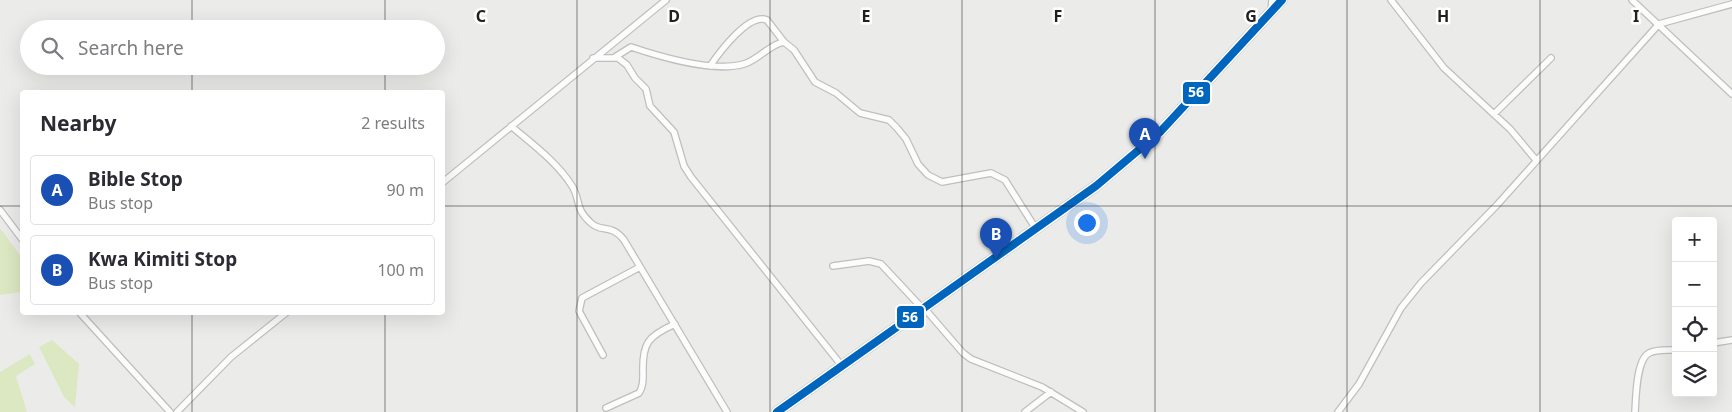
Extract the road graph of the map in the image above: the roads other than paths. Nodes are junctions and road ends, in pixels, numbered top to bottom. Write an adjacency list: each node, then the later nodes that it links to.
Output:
1 (666, 0): 11 (street)
2 (1272, 0): 7 (street)
3 (1282, 0): 7 (highway)
4 (1391, 0): 15 (street)
5 (1632, 0): 8 (street)
6 (1732, 4): 8 (street)
7 (1271, 13): 20 (highway)
8 (1659, 24): 14 (street); 17 (street)
9 (784, 42): 13 (street); 13 (street); 20 (street)
10 (615, 57): 11 (street); 13 (street); 32 (street)
11 (593, 58): 16 (street)
12 (1551, 58): 15 (street)
13 (710, 66)
14 (1732, 94)
15 (1494, 114): 17 (street)
16 (511, 126): 18 (street); 22 (street)
17 (1536, 160): 41 (street)
18 (445, 181)
19 (0, 210): 21 (street)
20 (1036, 229): 24 (highway)
21 (20, 236)
22 (640, 266): 27 (street); 31 (street)
23 (833, 266): 24 (street)
24 (924, 309): 32 (highway); 33 (street)
25 (82, 315): 35 (street)
26 (283, 315): 36 (street)
27 (675, 324): 34 (street); 37 (street)
28 (1732, 340): 29 (street)
29 (1717, 342)
30 (1672, 350): 42 (street)
31 (603, 355)
32 (842, 366): 38 (highway)
33 (1051, 392): 39 (street); 40 (street)
34 (606, 408)
35 (170, 412)
36 (177, 412)
37 (727, 412)
38 (777, 412)
39 (1025, 412)
40 (1083, 412)
41 (1338, 412)
42 (1635, 412)

